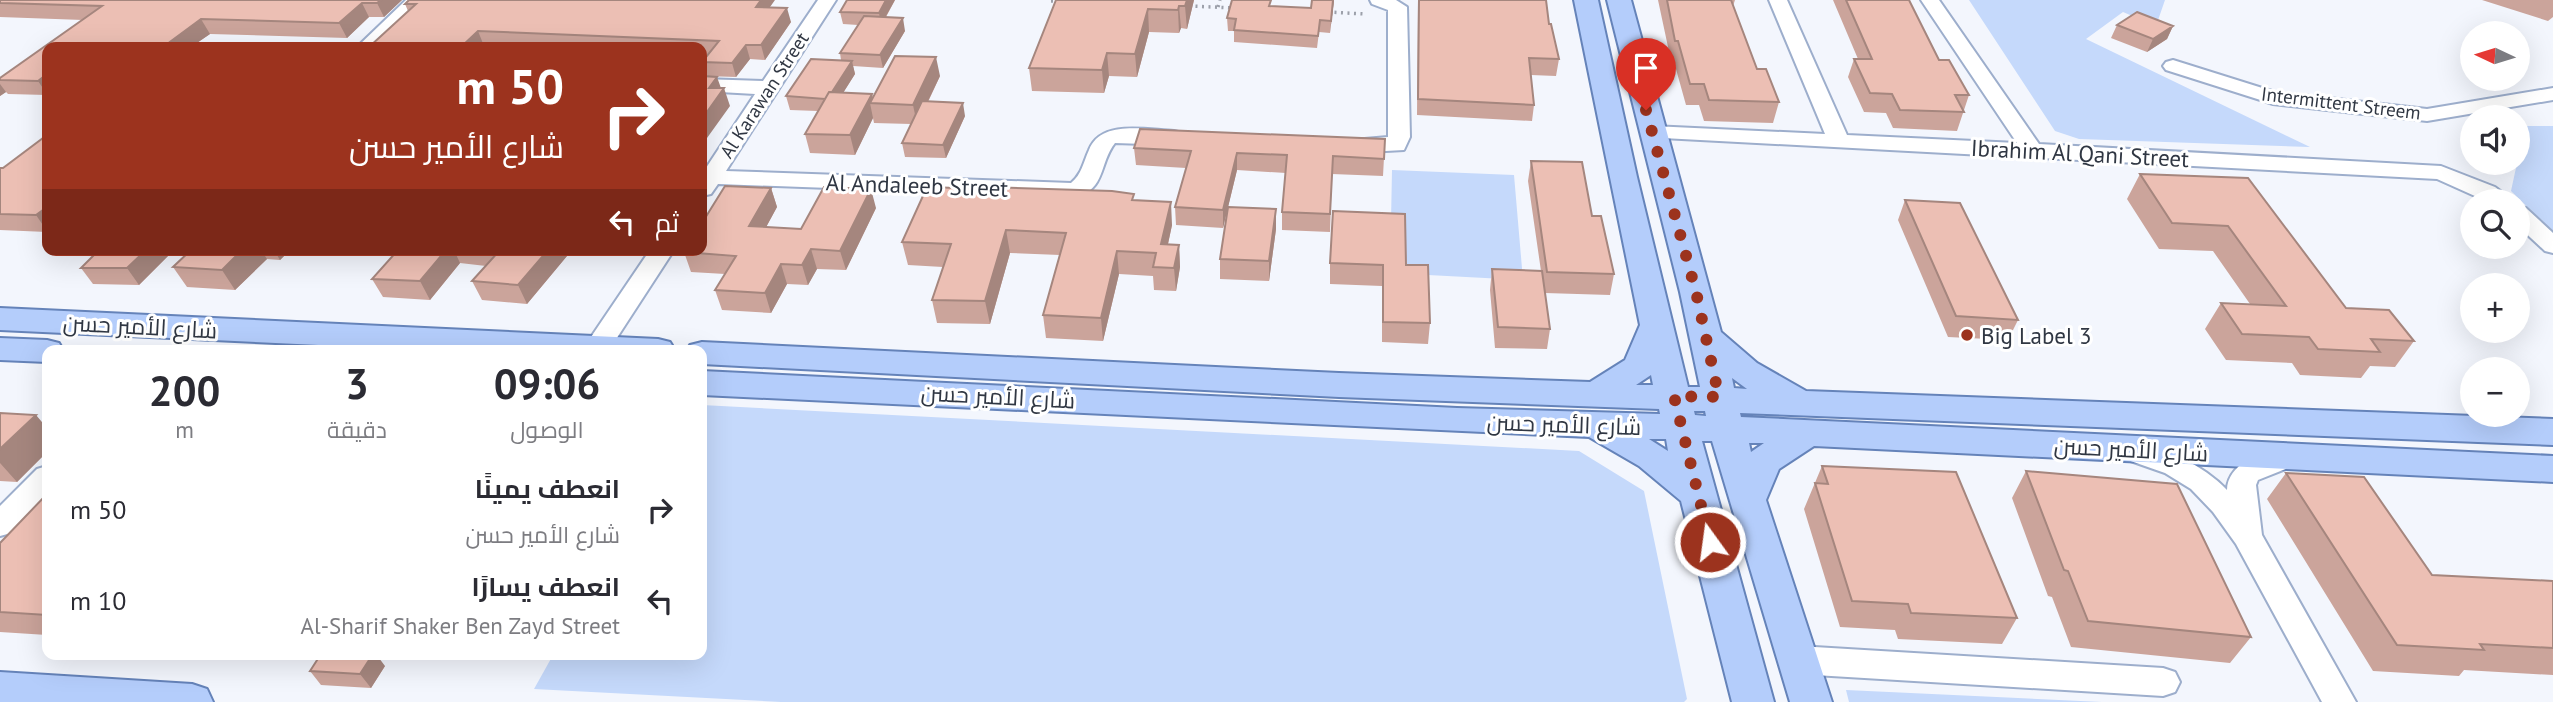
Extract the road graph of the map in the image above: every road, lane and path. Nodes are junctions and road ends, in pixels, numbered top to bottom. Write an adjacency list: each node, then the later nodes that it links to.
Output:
1 (417, 0): 16 (street)
2 (827, 0): 21 (street, Al Karawan Street)
3 (1220, 0): 12 (path)
4 (1380, 0): 15 (street)
5 (1586, 0): 17 (main road)
6 (1619, 0): 18 (main road)
7 (1778, 0): 25 (street)
8 (1930, 0): 27 (street)
9 (1051, 1): 10 (path)
10 (1065, 1)
11 (1176, 6): 12 (path)
12 (1218, 7): 13 (path)
13 (1246, 8)
14 (1328, 12): 15 (path)
15 (1398, 15): 26 (street)
16 (372, 42)
17 (1595, 44): 18 (main road); 35 (main road)
18 (1629, 44): 23 (main road)
19 (2173, 66): 22 (street, Intermittent Streem)
20 (707, 85): 21 (street)
21 (770, 88): 28 (street, Al Karawan Street)
22 (2553, 94)
23 (1652, 132): 25 (street, Ibrahim Al Qani Street); 36 (main road)
24 (1189, 139): 29 (street, Al Andaleeb Street)
25 (1839, 141): 27 (street, Ibrahim Al Qani Street)
26 (1326, 145)
27 (2033, 151): 30 (street, Ibrahim Al Qani Street)
28 (707, 182)
29 (707, 184)
30 (2480, 189)
31 (2530, 224): 32 (street)
32 (2553, 246)
33 (658, 256): 38 (street)
34 (0, 319): 37 (main road, شارع الأمير حسن)
35 (1656, 327): 44 (main road); 45 (main road)
36 (1704, 334): 46 (main road); 47 (main road)
37 (576, 345)
38 (599, 345)
39 (0, 349): 40 (main road, شارع الأمير حسن)
40 (42, 351)
41 (707, 354): 42 (main road, شارع الأمير حسن)
42 (848, 375): 43 (main road, شارع الأمير حسن); 44 (main road, شارع الأمير حسن)
43 (707, 383)
44 (1594, 410): 45 (main road, شارع الأمير حسن); 53 (main road)
45 (1677, 412): 46 (main road, شارع الأمير حسن); 53 (main road)
46 (1723, 413): 47 (main road, شارع الأمير حسن); 54 (main road)
47 (1807, 417): 48 (main road, شارع الأمير حسن); 49 (main road, شارع الأمير حسن); 54 (main road)
48 (2553, 432)
49 (2128, 449): 50 (main road, شارع الأمير حسن); 56 (street)
50 (2290, 457): 51 (main road, شارع الأمير حسن); 56 (street)
51 (2553, 469)
52 (42, 482): 55 (street)
53 (1699, 496): 61 (main road)
54 (1747, 500): 57 (main road)
55 (0, 525)
56 (2247, 536): 63 (street)
57 (1798, 660): 58 (street); 62 (main road)
58 (2163, 682)
59 (0, 690): 60 (main road)
60 (191, 702)
61 (1753, 702)
62 (1811, 702)
63 (2339, 702)

